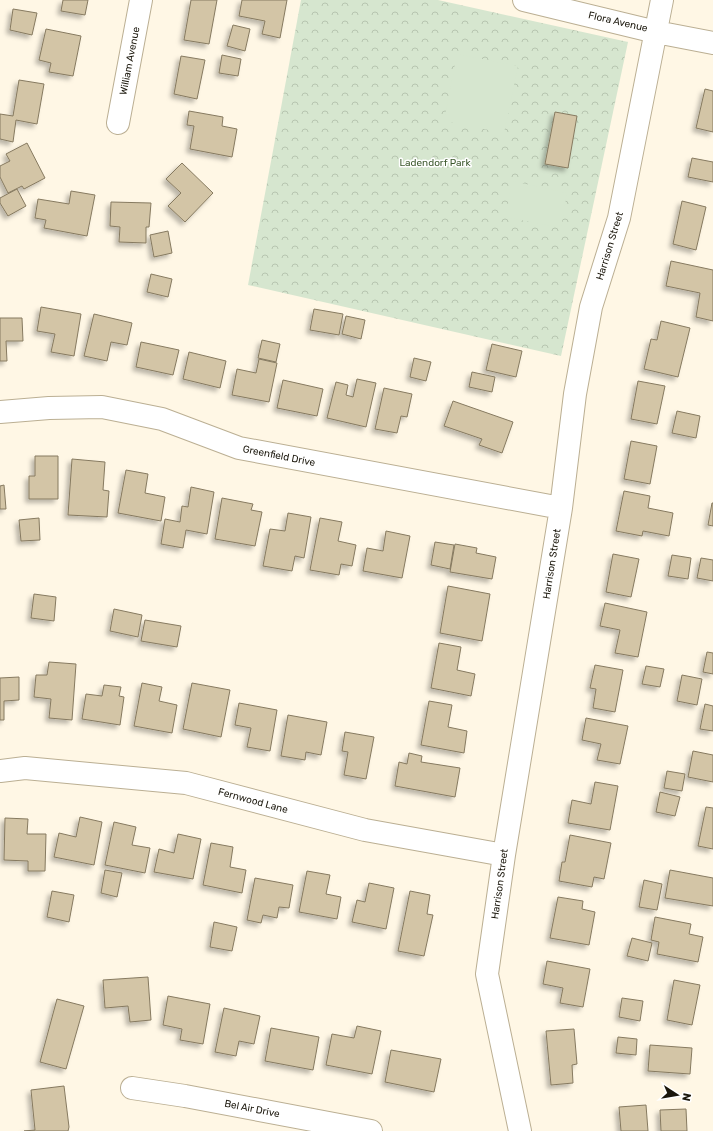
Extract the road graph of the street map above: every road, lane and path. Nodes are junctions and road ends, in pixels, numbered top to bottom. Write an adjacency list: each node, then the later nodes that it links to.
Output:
1 (141, 0): 6 (street, William Avenue)
2 (524, 0): 4 (street, Flora Avenue)
3 (662, 0): 4 (street, Harrison Street)
4 (656, 32): 5 (street, Flora Avenue); 8 (street, Harrison Street)
5 (713, 43)
6 (118, 123)
7 (0, 412): 8 (street, Greenfield Drive)
8 (562, 508): 10 (street, Harrison Street)
9 (0, 771): 10 (street, Fernwood Lane)
10 (504, 855): 13 (street, Harrison Street)
11 (132, 1088): 12 (street, Bel Air Drive)
12 (371, 1131)
13 (520, 1131)

